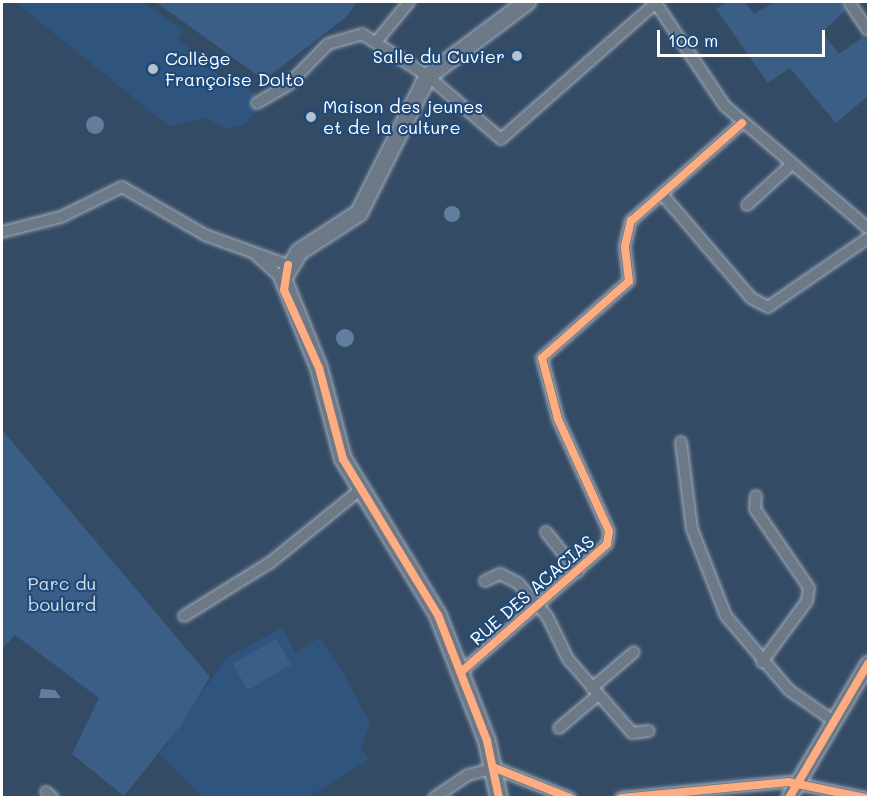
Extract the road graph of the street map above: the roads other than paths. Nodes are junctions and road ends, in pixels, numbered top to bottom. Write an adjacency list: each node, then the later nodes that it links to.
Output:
1 (409, 2): 6 (street)
2 (527, 2): 7 (main road)
3 (656, 2): 7 (street); 9 (street)
4 (849, 2): 5 (street)
5 (868, 30)
6 (376, 42): 7 (street); 8 (street)
7 (428, 76): 16 (main road)
8 (257, 103)
9 (742, 123): 10 (street); 11 (street, RUE DES ACACIAS)
10 (791, 165): 12 (street); 13 (street)
11 (662, 194): 15 (street); 21 (street, RUE DES ACACIAS)
12 (747, 205)
13 (868, 228)
14 (2, 232): 16 (street)
15 (868, 238)
16 (286, 272): 18 (main road)
17 (681, 442): 26 (street)
18 (360, 490): 24 (street); 28 (main road)
19 (756, 496): 26 (street)
20 (546, 532): 21 (street, RUE DES ACACIAS)
21 (578, 572): 23 (street, RUE DES ACACIAS)
22 (485, 581): 23 (street, RUE DES ACACIAS)
23 (539, 606): 28 (street, RUE DES ACACIAS); 29 (street)
24 (184, 616)
25 (634, 652): 29 (street)
26 (762, 662): 30 (street)
27 (868, 664): 30 (street)
28 (461, 672): 33 (main road)
29 (595, 691): 31 (street); 32 (street)
30 (832, 720): 34 (street)
31 (559, 728)
32 (649, 731)
33 (495, 768): 35 (street); 36 (main road); 37 (street)
34 (798, 783): 38 (street); 39 (street); 40 (street)
35 (434, 798)
36 (499, 798)
37 (570, 798)
38 (621, 798)
39 (789, 798)
40 (865, 798)

